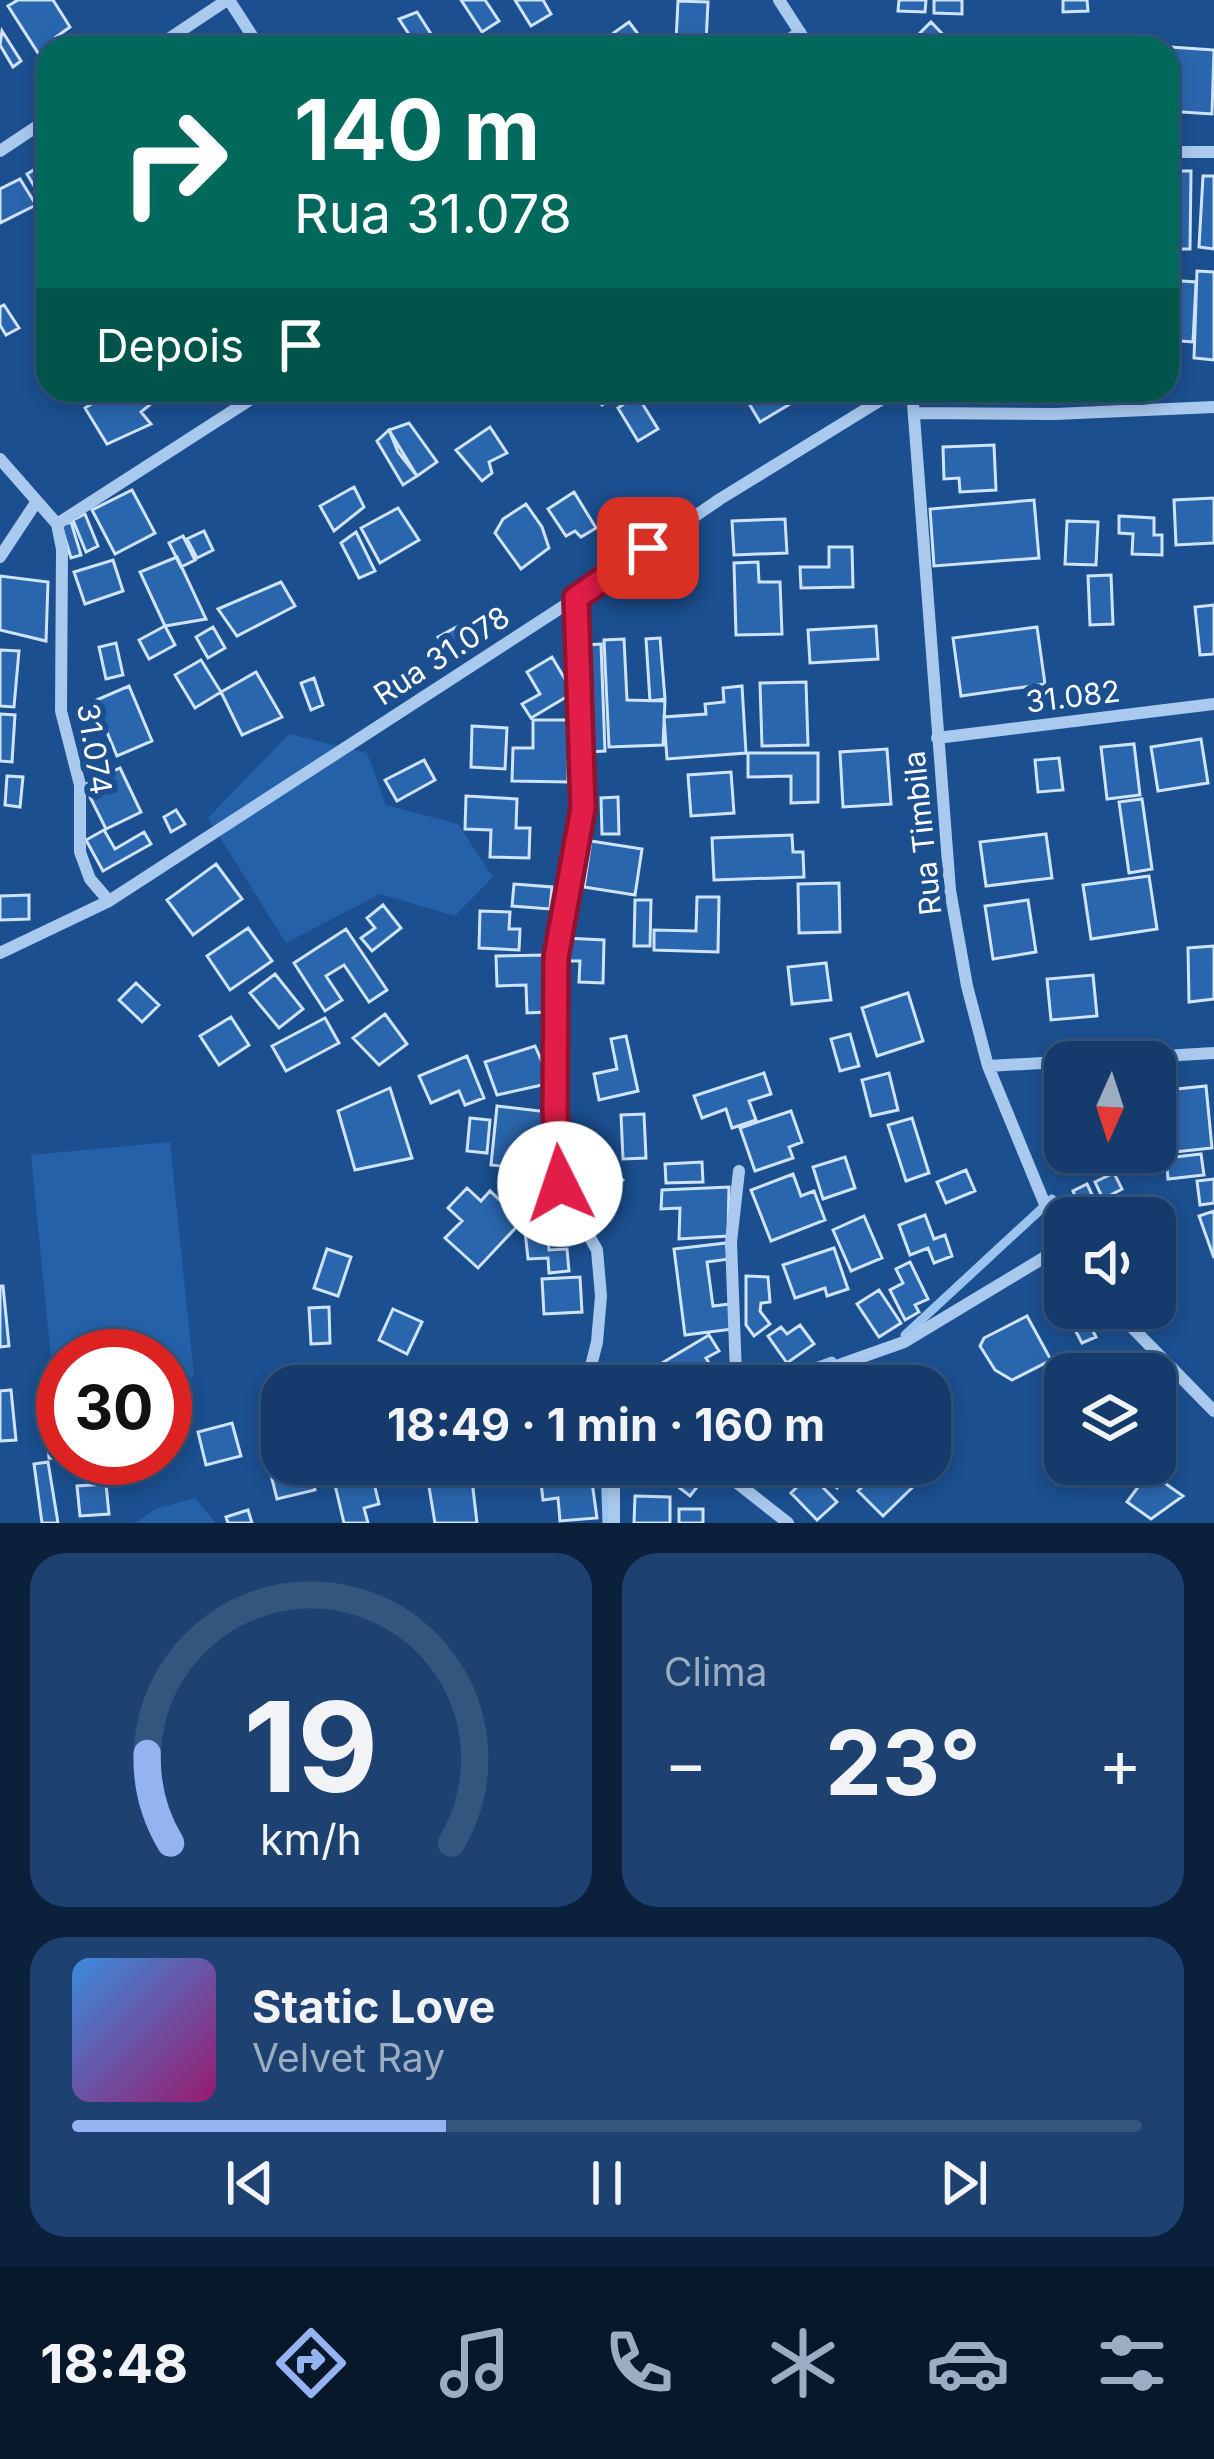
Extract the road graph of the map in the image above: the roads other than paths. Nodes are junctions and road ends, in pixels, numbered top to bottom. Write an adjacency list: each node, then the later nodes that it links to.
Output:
1 (228, 0): 4 (street); 5 (street)
2 (779, 0): 3 (street)
3 (800, 32): 6 (street); 7 (street)
4 (173, 36)
5 (252, 36)
6 (794, 36)
7 (802, 36)
8 (36, 127): 9 (street)
9 (0, 152)
10 (1179, 152): 11 (street)
11 (1214, 152)
12 (247, 402): 19 (street)
13 (878, 402): 21 (street, Rua 31.078)
14 (913, 402): 16 (street, Rua Timbila)
15 (1214, 407): 16 (street)
16 (914, 413): 23 (street, Rua Timbila)
17 (0, 459): 18 (street)
18 (37, 501): 19 (street); 20 (street)
19 (57, 524): 24 (street, 31.074)
20 (0, 557)
21 (576, 598): 24 (street, Rua 31.078); 32 (street)
22 (1214, 704): 23 (street, 31.082)
23 (937, 738): 27 (street, Rua Timbila)
24 (109, 901): 25 (street, Rua 31.078)
25 (2, 949)
26 (1214, 1053): 27 (street)
27 (988, 1066): 29 (street, Rua Timbila)
28 (740, 1171): 33 (street)
29 (1044, 1203)
30 (1044, 1261): 34 (street)
31 (1134, 1329): 35 (street)
32 (590, 1365)
33 (736, 1365)
34 (839, 1365)
35 (1214, 1411)
36 (614, 1485): 38 (street)
37 (740, 1485): 39 (street)
38 (614, 1523)
39 (788, 1523)

